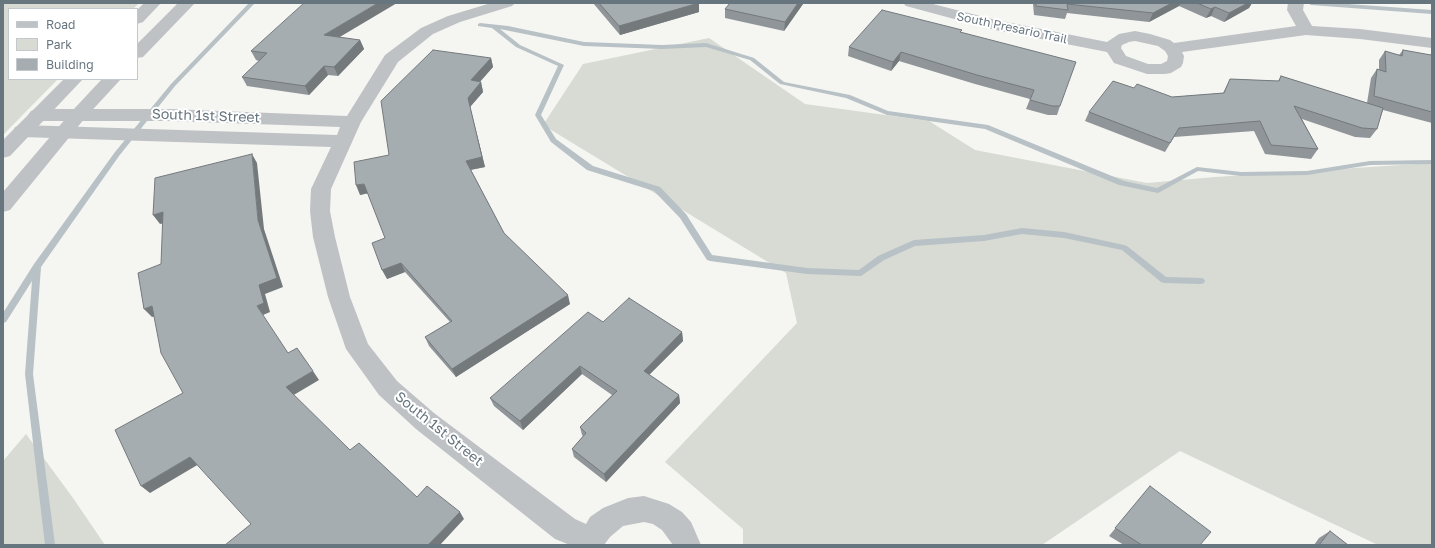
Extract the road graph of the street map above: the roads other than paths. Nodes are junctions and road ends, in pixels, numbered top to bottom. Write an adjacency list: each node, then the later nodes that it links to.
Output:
1 (153, 3): 6 (street)
2 (187, 3): 11 (street)
3 (507, 3): 16 (street)
4 (911, 3): 9 (street, South Presario Trail)
5 (1296, 6): 7 (street)
6 (138, 18)
7 (1306, 30): 8 (street); 10 (street)
8 (1432, 43)
9 (1113, 48): 10 (street); 10 (street)
10 (1171, 48)
11 (138, 52)
12 (73, 80): 15 (street)
13 (111, 80): 14 (street)
14 (79, 114): 15 (street, South 1st Street); 16 (street, South 1st Street); 18 (street)
15 (37, 115): 17 (street)
16 (347, 131): 18 (street, South 1st Street); 21 (street, South 1st Street)
17 (22, 132): 18 (street, South 1st Street); 19 (street)
18 (63, 133): 20 (street)
19 (3, 152)
20 (3, 205)
21 (590, 542): 22 (street, South 1st Street)
22 (687, 545)

